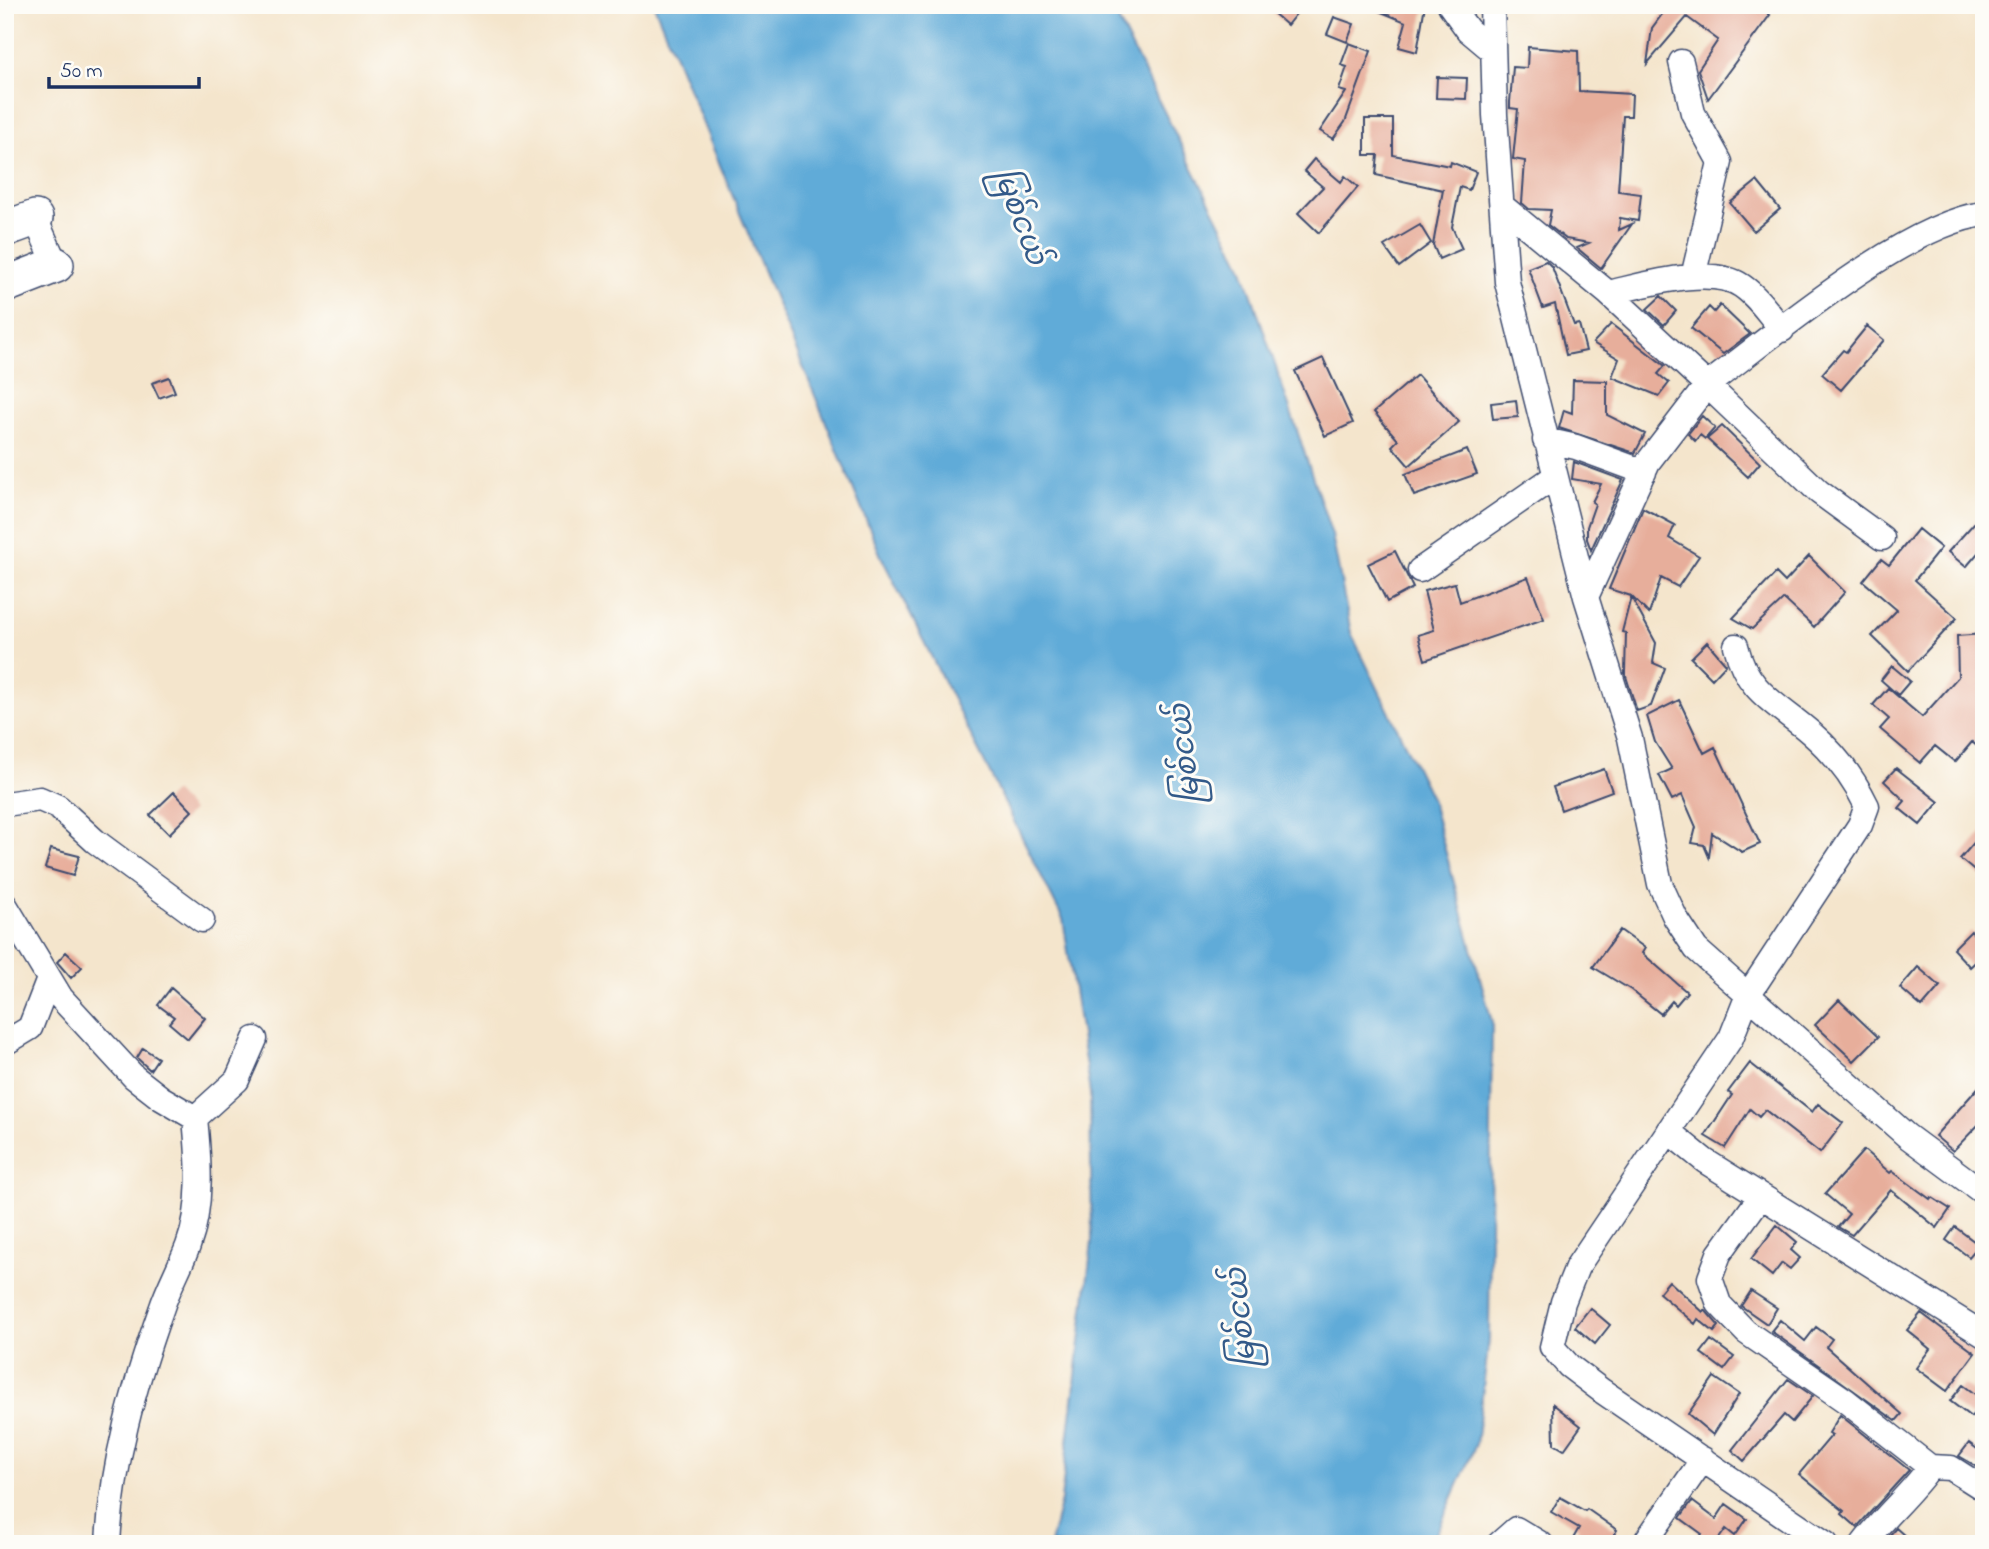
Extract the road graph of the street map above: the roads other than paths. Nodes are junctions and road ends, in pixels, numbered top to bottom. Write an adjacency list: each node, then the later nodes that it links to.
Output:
1 (1450, 5): 3 (street)
2 (1492, 5): 3 (street)
3 (1493, 51): 5 (street)
4 (1681, 62): 9 (street)
5 (1502, 206): 11 (street); 14 (street)
6 (1984, 214): 12 (street)
7 (20, 223): 8 (street)
8 (55, 265): 10 (highway)
9 (1693, 277): 11 (street); 12 (street)
10 (5, 285)
11 (1608, 293): 13 (street)
12 (1782, 330): 13 (street)
13 (1707, 384): 15 (street); 17 (street)
14 (1545, 440): 15 (street); 16 (street)
15 (1644, 472): 19 (street)
16 (1554, 477): 18 (street); 19 (street)
17 (1882, 538)
18 (1420, 570)
19 (1586, 597): 25 (street)
20 (1736, 646): 25 (street)
21 (5, 804): 23 (street)
22 (5, 905): 24 (street)
23 (202, 920)
24 (49, 979): 27 (street); 28 (street)
25 (1748, 995): 29 (street); 30 (street)
26 (255, 1040): 28 (street)
27 (5, 1043)
28 (195, 1118): 36 (street)
29 (1668, 1131): 31 (street); 33 (street)
30 (1984, 1193)
31 (1760, 1196): 32 (street); 34 (street)
32 (1984, 1335)
33 (1703, 1460): 39 (street); 40 (street)
34 (1930, 1467): 35 (street); 41 (street)
35 (1984, 1489)
36 (108, 1544)
37 (1499, 1544): 38 (street)
38 (1541, 1544)
39 (1644, 1544)
40 (1826, 1544)
41 (1863, 1544)

